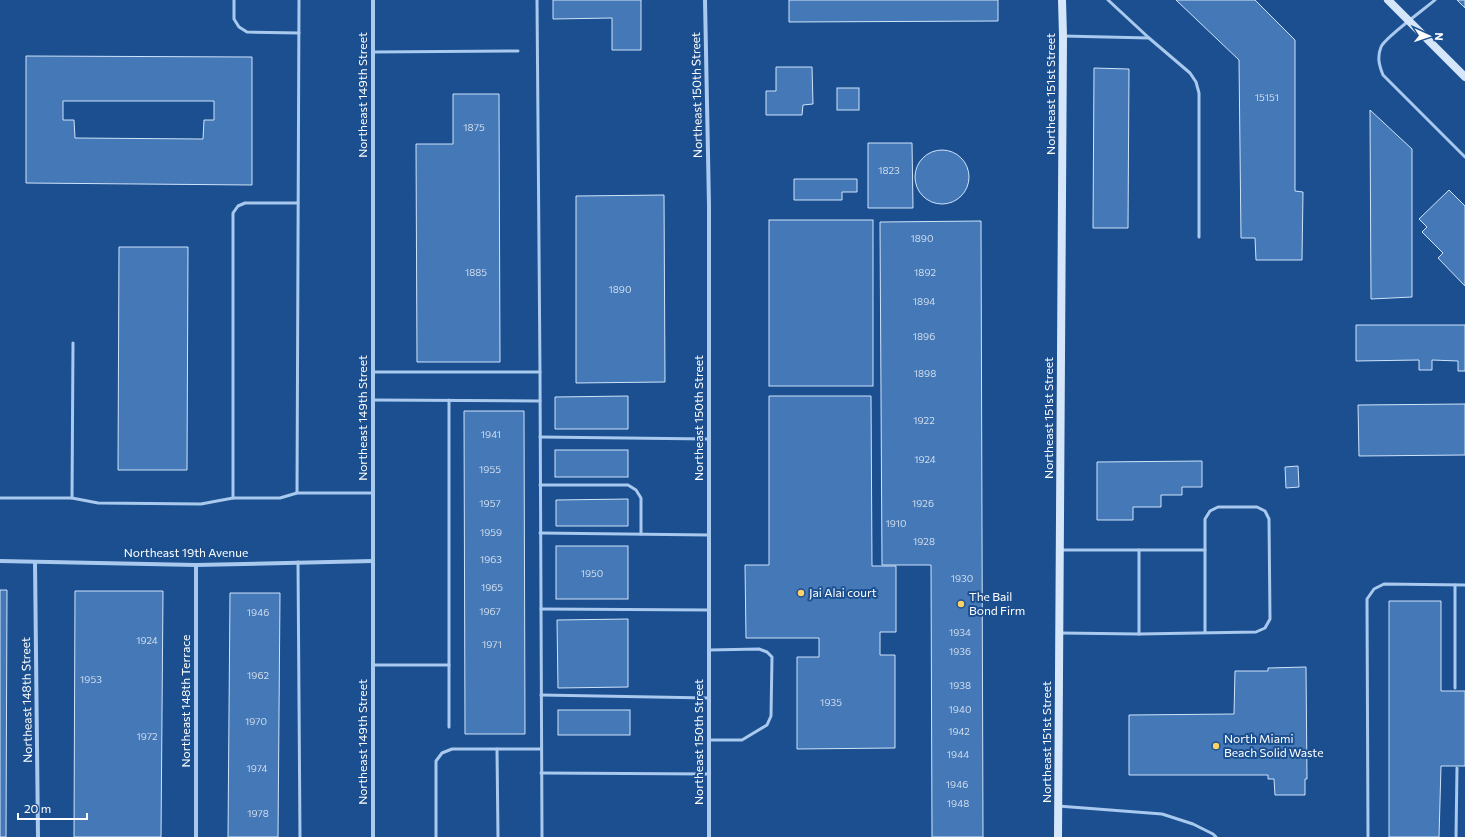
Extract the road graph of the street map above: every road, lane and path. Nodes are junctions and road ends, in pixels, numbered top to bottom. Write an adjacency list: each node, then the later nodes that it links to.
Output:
1 (234, 0): 11 (lane)
2 (299, 0): 11 (lane)
3 (373, 0): 15 (street, Northeast 149th Street)
4 (537, 0): 22 (lane)
5 (705, 0): 27 (street, Northeast 150th Street)
6 (1062, 0): 12 (street, Northeast 151st Street)
7 (1108, 0): 13 (lane)
8 (1388, 0): 10 (street)
9 (1436, 0): 10 (lane)
10 (1409, 21): 16 (street); 17 (lane)
11 (299, 33): 18 (lane)
12 (1063, 36): 13 (lane); 37 (street, Northeast 151st Street)
13 (1149, 38): 19 (lane)
14 (518, 51): 15 (lane)
15 (372, 52): 21 (street, Northeast 149th Street)
16 (1465, 77)
17 (1465, 157)
18 (298, 203): 29 (lane); 33 (lane)
19 (1199, 237)
20 (73, 343): 32 (lane)
21 (373, 372): 22 (lane); 23 (street, Northeast 149th Street)
22 (540, 372): 25 (lane)
23 (373, 400): 24 (lane); 30 (street, Northeast 149th Street)
24 (449, 400): 25 (lane); 54 (lane)
25 (540, 401): 26 (lane)
26 (540, 437): 27 (lane); 28 (lane)
27 (709, 439): 36 (street, Northeast 150th Street)
28 (540, 485): 34 (lane); 35 (lane)
29 (298, 493): 30 (lane); 33 (lane)
30 (373, 493): 41 (street, Northeast 149th Street)
31 (0, 498): 32 (lane)
32 (72, 498): 33 (lane)
33 (233, 498)
34 (540, 533): 35 (lane); 47 (lane)
35 (641, 534): 36 (lane)
36 (709, 535): 48 (street, Northeast 150th Street)
37 (1060, 550): 38 (lane); 50 (street, Northeast 151st Street)
38 (1139, 550): 39 (lane); 51 (lane)
39 (1205, 550): 49 (lane); 49 (lane)
40 (0, 561): 42 (street, Northeast 19th Avenue)
41 (373, 561): 43 (street, Northeast 19th Avenue); 53 (street, Northeast 149th Street)
42 (35, 562): 44 (street, Northeast 19th Avenue); 66 (street, Northeast 148th Street)
43 (298, 562): 44 (street, Northeast 19th Avenue); 68 (lane)
44 (196, 565): 67 (street, Northeast 148th Terrace)
45 (1455, 585): 46 (lane); 55 (lane); 76 (lane)
46 (1465, 585)
47 (541, 609): 48 (lane); 56 (lane)
48 (709, 610): 52 (street, Northeast 150th Street)
49 (1205, 632): 51 (lane)
50 (1060, 633): 51 (lane); 65 (street, Northeast 151st Street)
51 (1139, 634)
52 (709, 650): 57 (street, Northeast 150th Street); 59 (lane)
53 (373, 665): 54 (lane); 69 (street, Northeast 149th Street)
54 (449, 665): 58 (lane)
55 (1455, 688)
56 (541, 695): 57 (lane); 61 (lane)
57 (709, 698): 59 (street, Northeast 150th Street)
58 (449, 726)
59 (709, 740): 64 (street, Northeast 150th Street)
60 (497, 749): 61 (lane); 70 (lane); 71 (lane)
61 (541, 749): 63 (lane)
62 (1457, 768): 77 (lane)
63 (541, 773): 64 (lane); 72 (lane)
64 (709, 774): 73 (street, Northeast 150th Street)
65 (1058, 806): 74 (street, Northeast 151st Street); 75 (lane)
66 (38, 837)
67 (196, 837)
68 (300, 837)
69 (373, 837)
70 (436, 837)
71 (498, 837)
72 (542, 837)
73 (709, 837)
74 (1058, 837)
75 (1216, 837)
76 (1368, 837)
77 (1456, 837)

